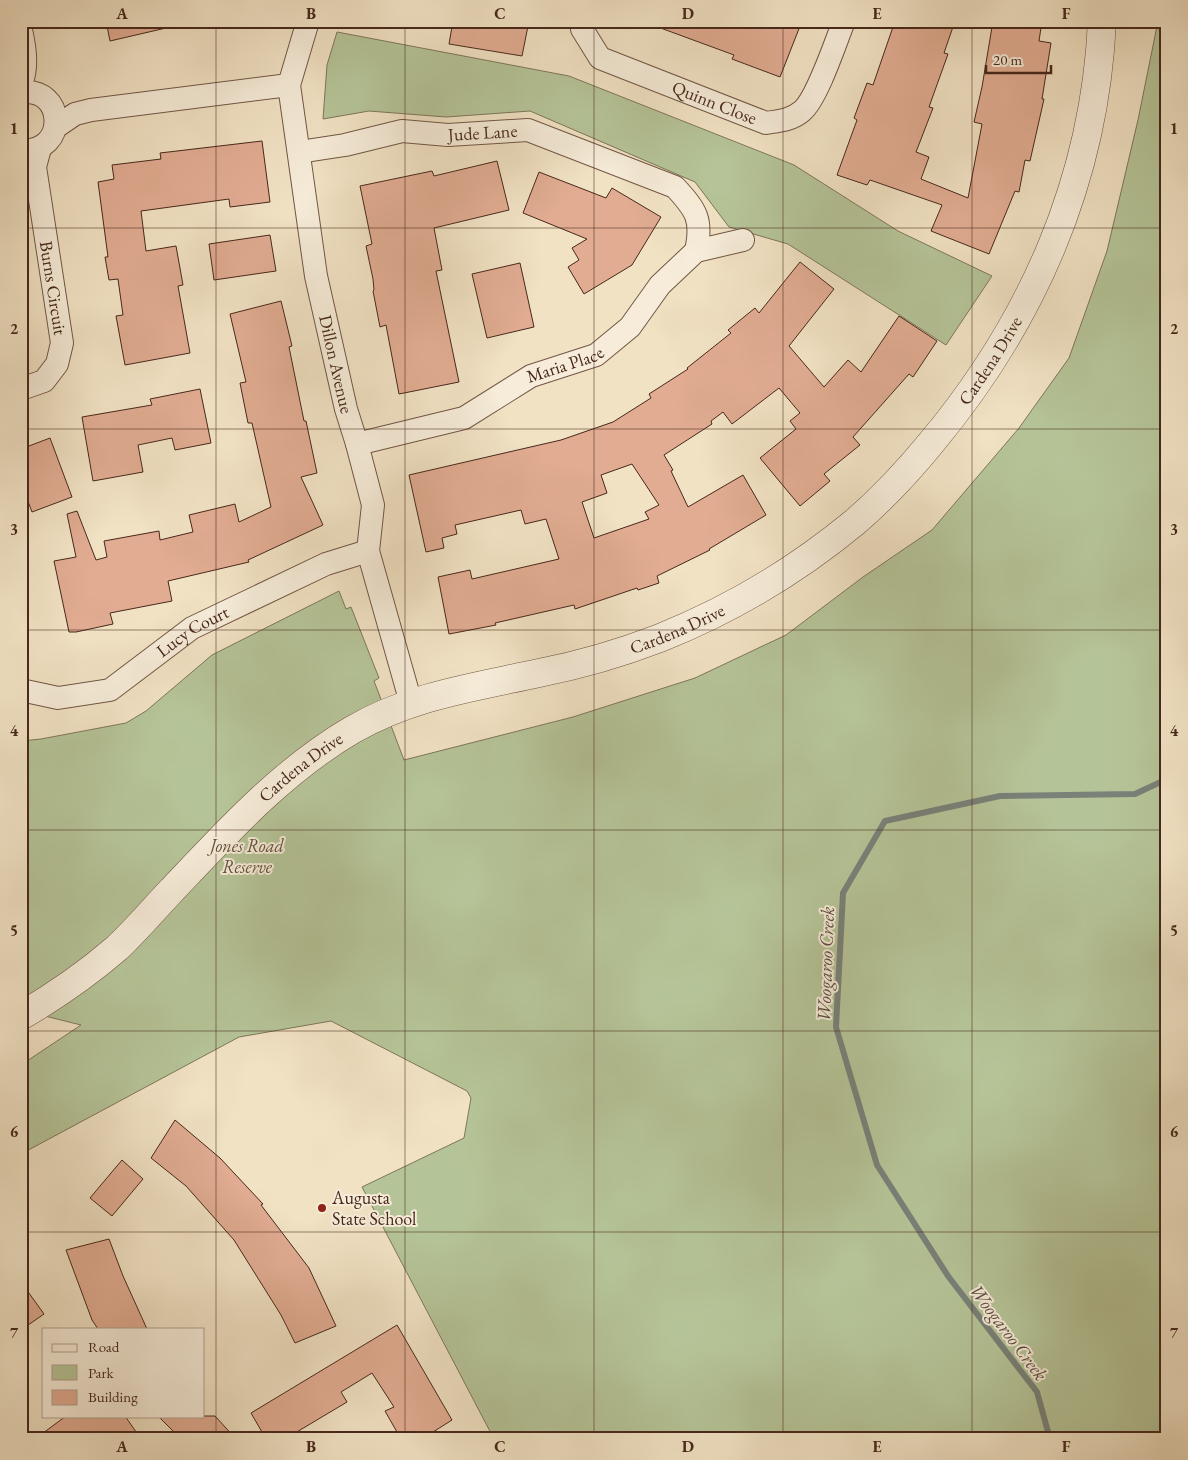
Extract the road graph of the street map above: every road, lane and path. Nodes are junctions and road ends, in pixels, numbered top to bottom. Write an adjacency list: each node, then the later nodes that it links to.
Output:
1 (308, 21): 6 (street, Dillon Avenue)
2 (581, 21): 3 (street, Quinn Close)
3 (844, 21)
4 (1102, 21): 17 (street, Cardena Drive)
5 (21, 30): 7 (street)
6 (289, 85): 8 (street); 9 (street, Dillon Avenue)
7 (26, 86): 8 (street)
8 (62, 117): 10 (street)
9 (299, 152): 12 (street, Jude Lane); 14 (street, Dillon Avenue)
10 (30, 154): 13 (street, Burns Circuit)
11 (743, 240): 12 (street)
12 (696, 251): 14 (street, Maria Place)
13 (21, 389)
14 (357, 444): 15 (street, Dillon Avenue)
15 (368, 551): 16 (street, Lucy Court); 17 (street, Dillon Avenue)
16 (21, 690)
17 (411, 703): 18 (street, Cardena Drive)
18 (21, 1016)

